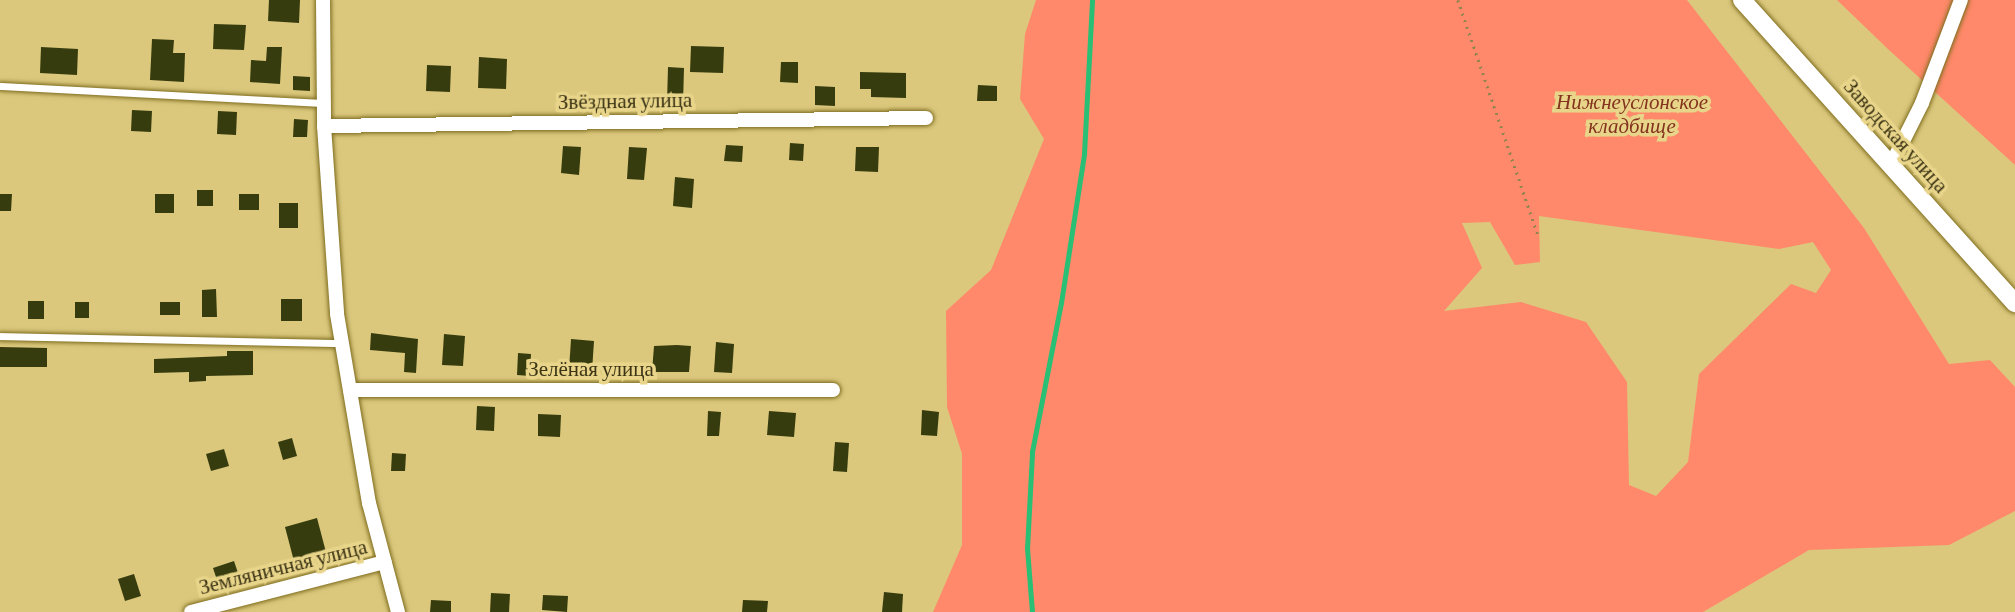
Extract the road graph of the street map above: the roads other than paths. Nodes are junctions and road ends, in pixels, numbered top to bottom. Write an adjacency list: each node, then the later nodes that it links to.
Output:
1 (323, 0): 5 (street)
2 (1742, 0): 8 (street, Заводская улица)
3 (1961, 0): 8 (street)
4 (0, 86): 5 (lane)
5 (324, 103): 7 (street)
6 (926, 118): 7 (street, Звёздная улица)
7 (324, 126): 11 (street)
8 (1892, 163): 9 (street, Заводская улица)
9 (2015, 303)
10 (0, 337): 11 (lane)
11 (342, 343): 12 (street)
12 (350, 390): 13 (street, Зелёная улица); 14 (street)
13 (833, 390)
14 (385, 562): 15 (street, Земляничная улица); 16 (street)
15 (191, 612)
16 (398, 612)

